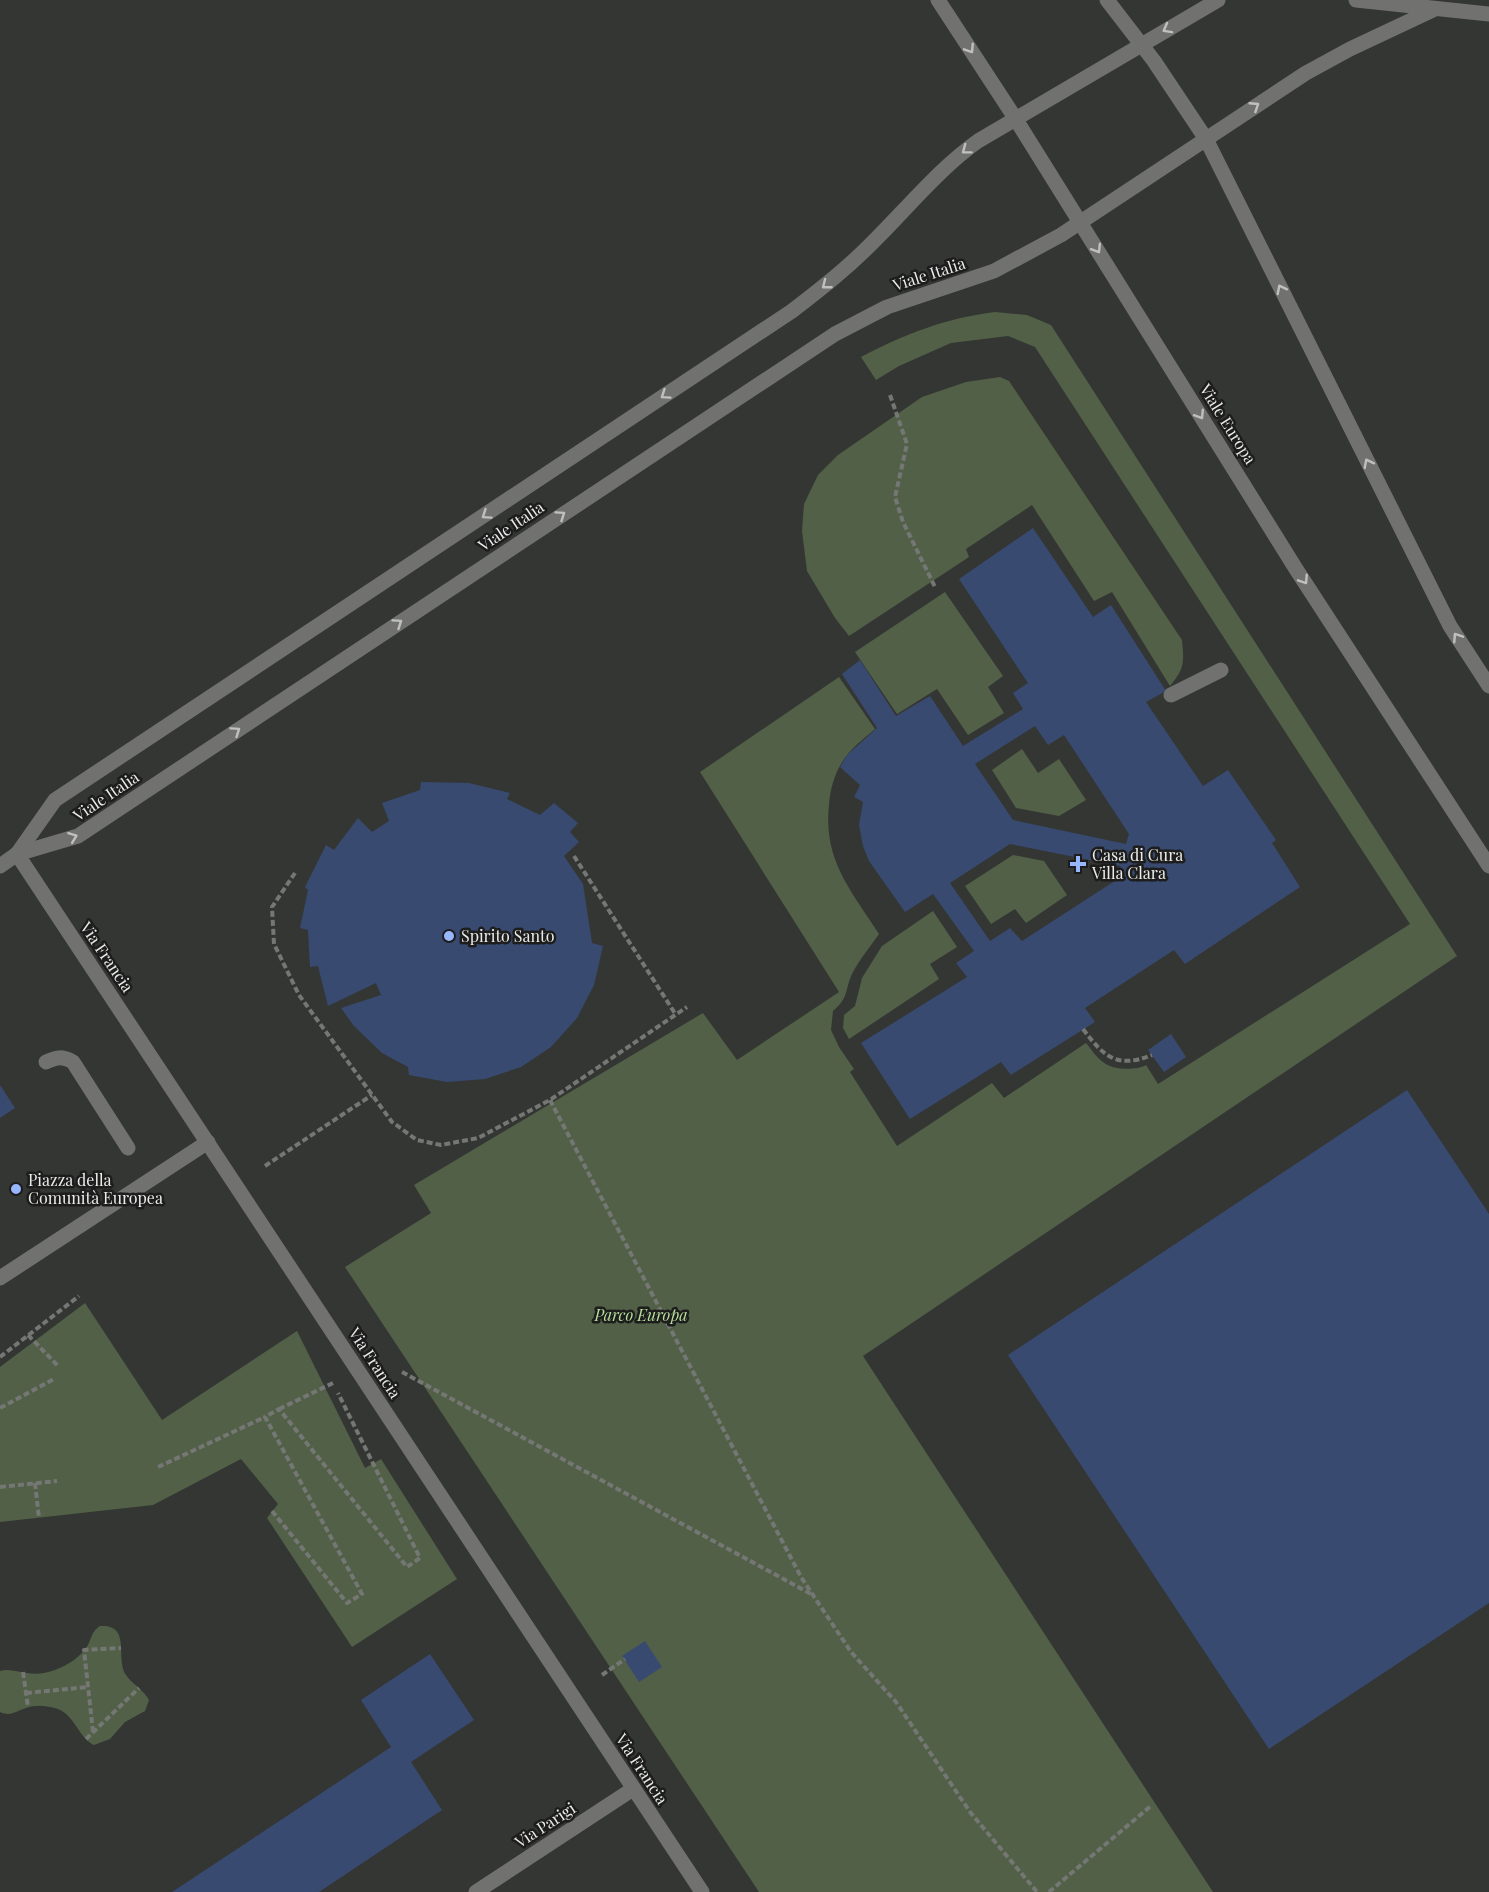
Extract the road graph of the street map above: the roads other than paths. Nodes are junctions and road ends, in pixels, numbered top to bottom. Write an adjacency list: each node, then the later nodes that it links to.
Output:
1 (939, 0): 8 (street, Viale Europa, one-way to 8)
2 (1107, 0): 7 (street)
3 (1218, 0): 7 (street, Viale Italia, one-way to 7)
4 (1356, 0): 5 (street)
5 (1435, 9): 6 (street); 9 (street, Viale Italia, one-way to 5)
6 (1489, 14)
7 (1141, 44): 8 (street, Viale Italia); 9 (street)
8 (1015, 118): 10 (street, Viale Europa); 14 (street, Viale Italia, one-way to 14)
9 (1206, 139): 10 (street, Viale Italia); 12 (street, one-way to 9)
10 (1080, 222): 14 (street, Viale Italia, one-way to 10); 16 (street, Viale Europa, one-way to 16)
11 (1221, 670): 13 (street)
12 (1489, 686)
13 (1171, 695)
14 (17, 854): 15 (street); 18 (street, Via Francia)
15 (0, 866)
16 (1489, 866)
17 (46, 1062): 19 (street)
18 (208, 1142): 20 (street); 21 (street, Via Francia)
19 (128, 1148)
20 (0, 1278)
21 (633, 1789): 22 (street, Via Parigi); 23 (street, Via Francia)
22 (476, 1892)
23 (702, 1892)

